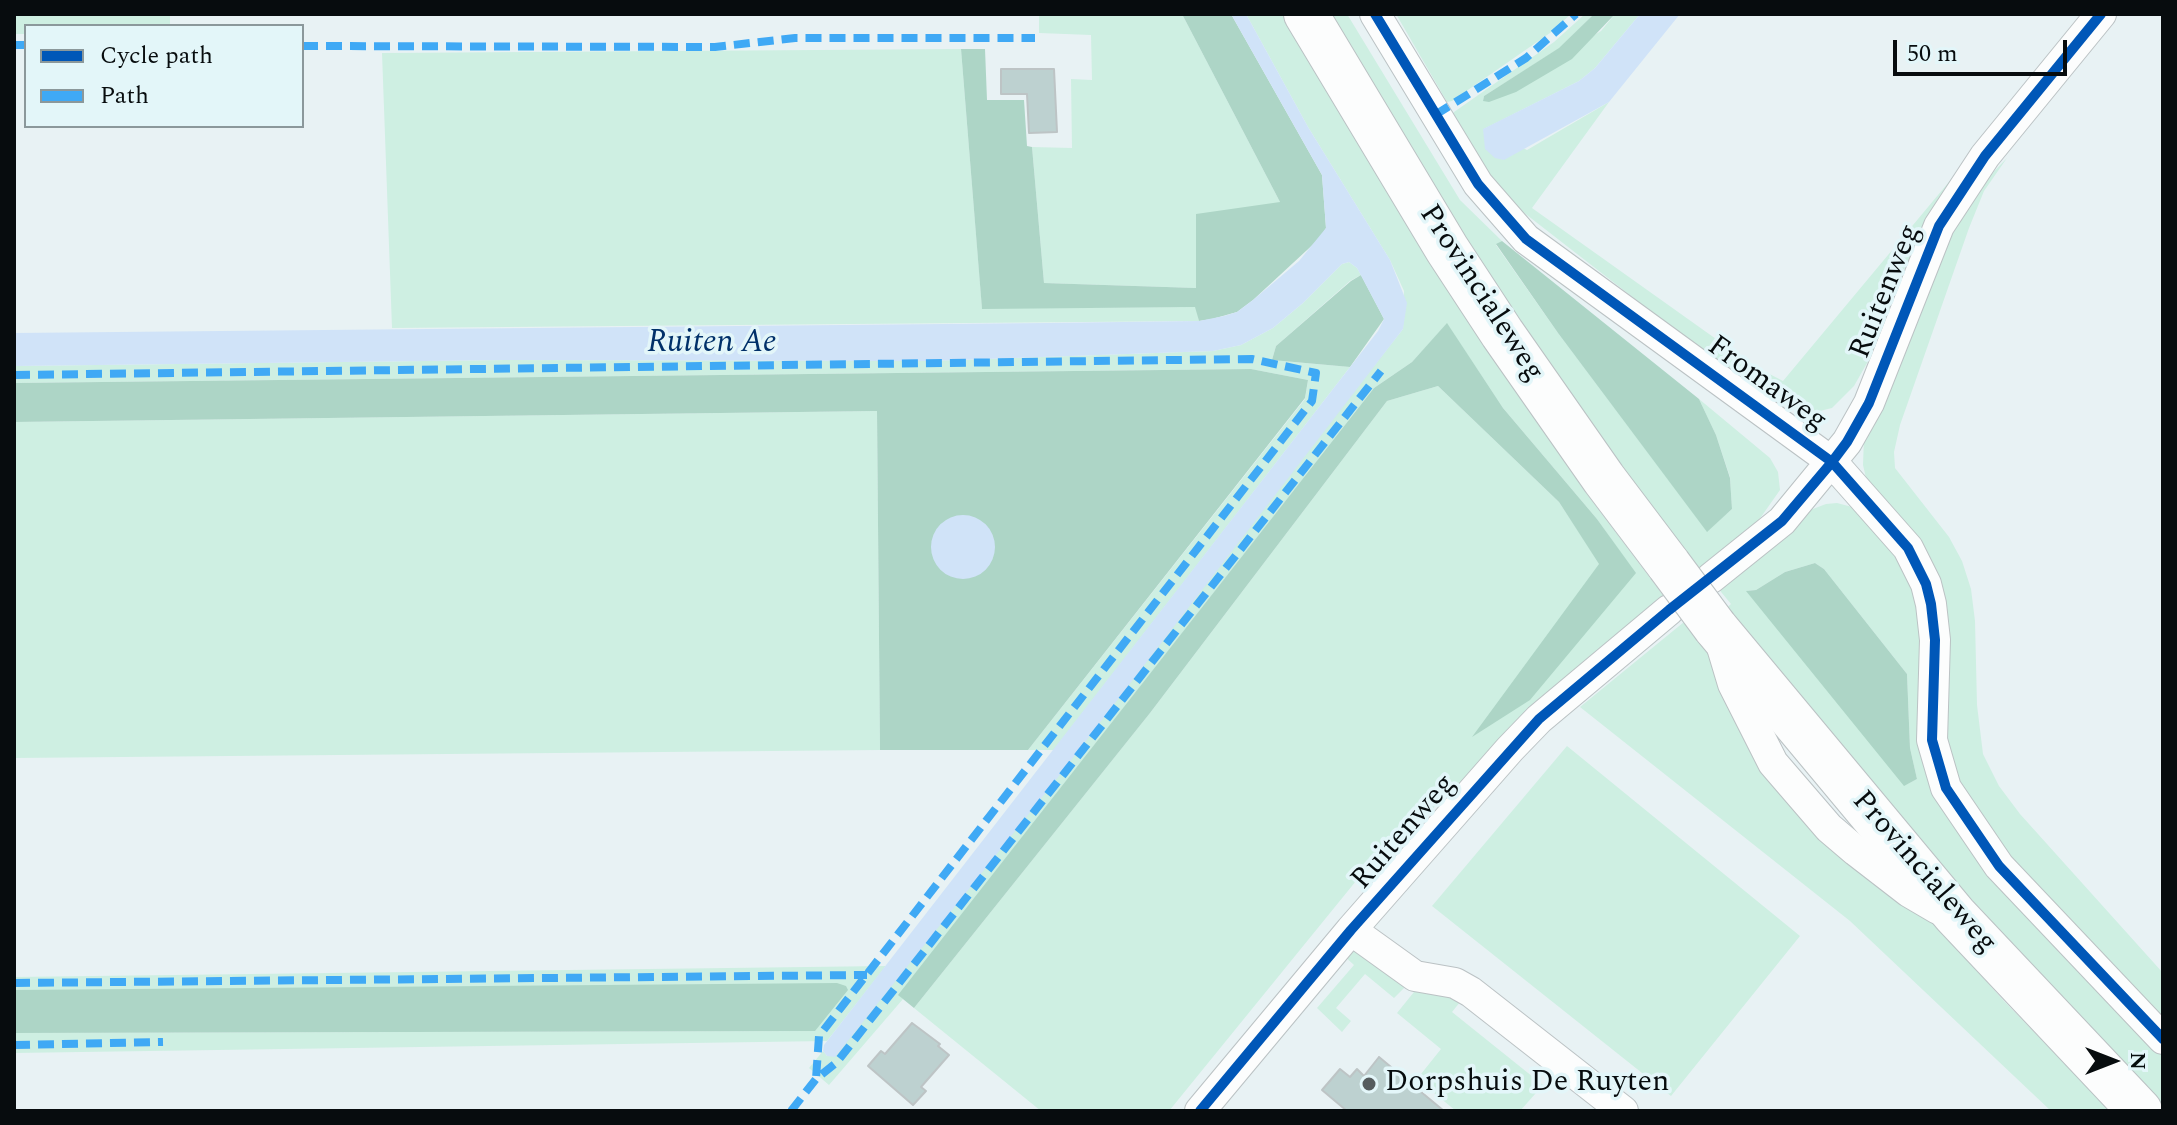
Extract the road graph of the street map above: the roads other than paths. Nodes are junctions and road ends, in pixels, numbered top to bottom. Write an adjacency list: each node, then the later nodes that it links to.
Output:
1 (1306, 14): 11 (highway, Provincialeweg, bridge)
2 (1375, 14): 4 (street, Fromaweg)
3 (2101, 14): 4 (street, Ruitenweg)
4 (1832, 462): 5 (street, Ruitenweg); 8 (street, Fromaweg)
5 (1711, 578)
6 (1669, 610): 7 (street, Ruitenweg)
7 (1351, 930): 9 (street, Ruitenweg); 10 (street)
8 (2163, 1039)
9 (1200, 1111)
10 (1623, 1111)
11 (2140, 1111)

